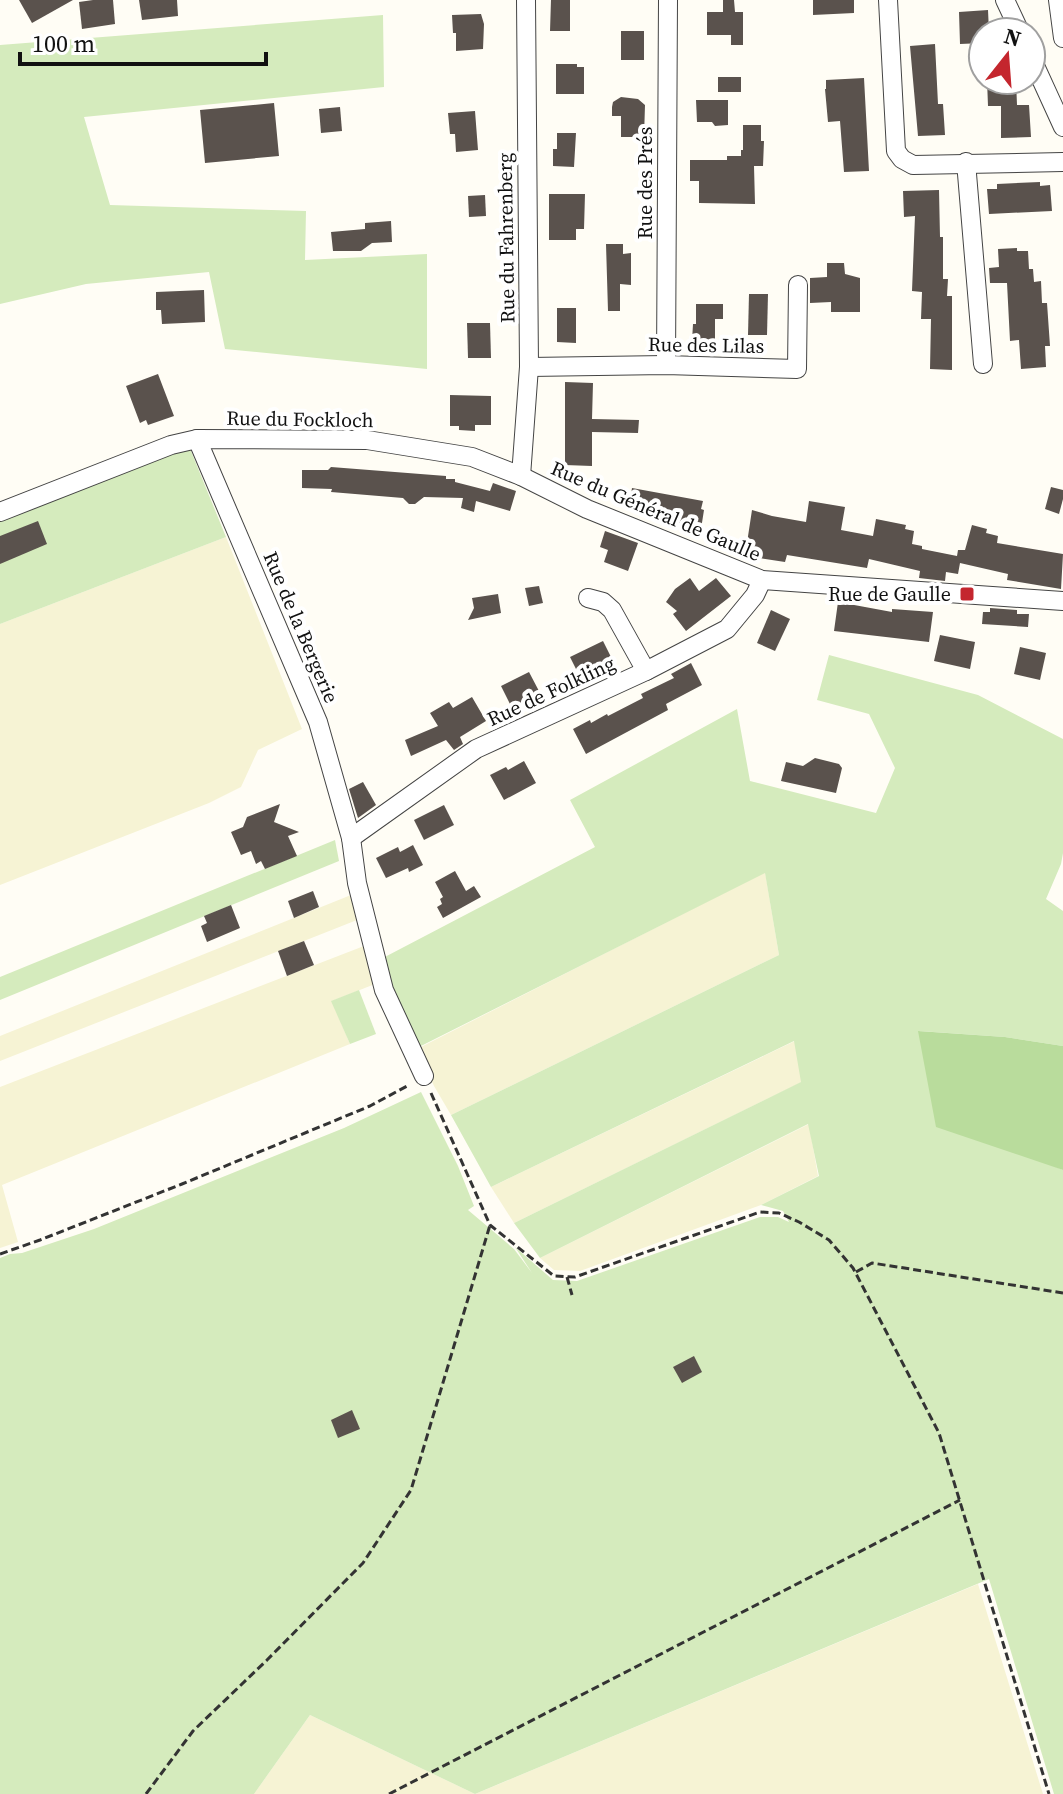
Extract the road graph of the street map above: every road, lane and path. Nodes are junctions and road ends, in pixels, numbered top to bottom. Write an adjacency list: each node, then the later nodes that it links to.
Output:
1 (526, 0): 13 (street, Rue du Fahrenberg)
2 (668, 0): 12 (street, Rue des Prés)
3 (888, 0): 8 (street)
4 (1058, 0): 5 (street)
5 (1063, 38)
6 (1047, 92): 7 (street)
7 (1063, 127)
8 (966, 162): 9 (street); 11 (street)
9 (1063, 162)
10 (798, 285): 12 (street, Rue des Lilas)
11 (983, 364)
12 (666, 365): 13 (street, Rue des Lilas)
13 (529, 367): 15 (street, Rue du Fahrenberg)
14 (197, 439): 15 (street, Rue du Fockloch); 16 (street, Rue du Fockloch); 21 (street, Rue de la Bergerie)
15 (521, 476): 17 (street, Rue du Général de Gaulle)
16 (0, 512)
17 (762, 580): 19 (street, Rue du Général de Gaulle); 20 (street, Rue de Folkling)
18 (588, 598): 20 (street)
19 (1063, 601)
20 (646, 671): 21 (street, Rue de Folkling)
21 (351, 838): 22 (street, Rue de la Bergerie)
22 (424, 1076): 23 (path); 24 (path)
23 (490, 1225): 26 (path); 30 (path)
24 (0, 1254)
25 (855, 1273): 26 (path); 27 (path); 29 (path)
26 (567, 1277): 28 (path)
27 (1063, 1293)
28 (572, 1295)
29 (960, 1500): 31 (path); 32 (path)
30 (146, 1794)
31 (389, 1794)
32 (1049, 1794)

